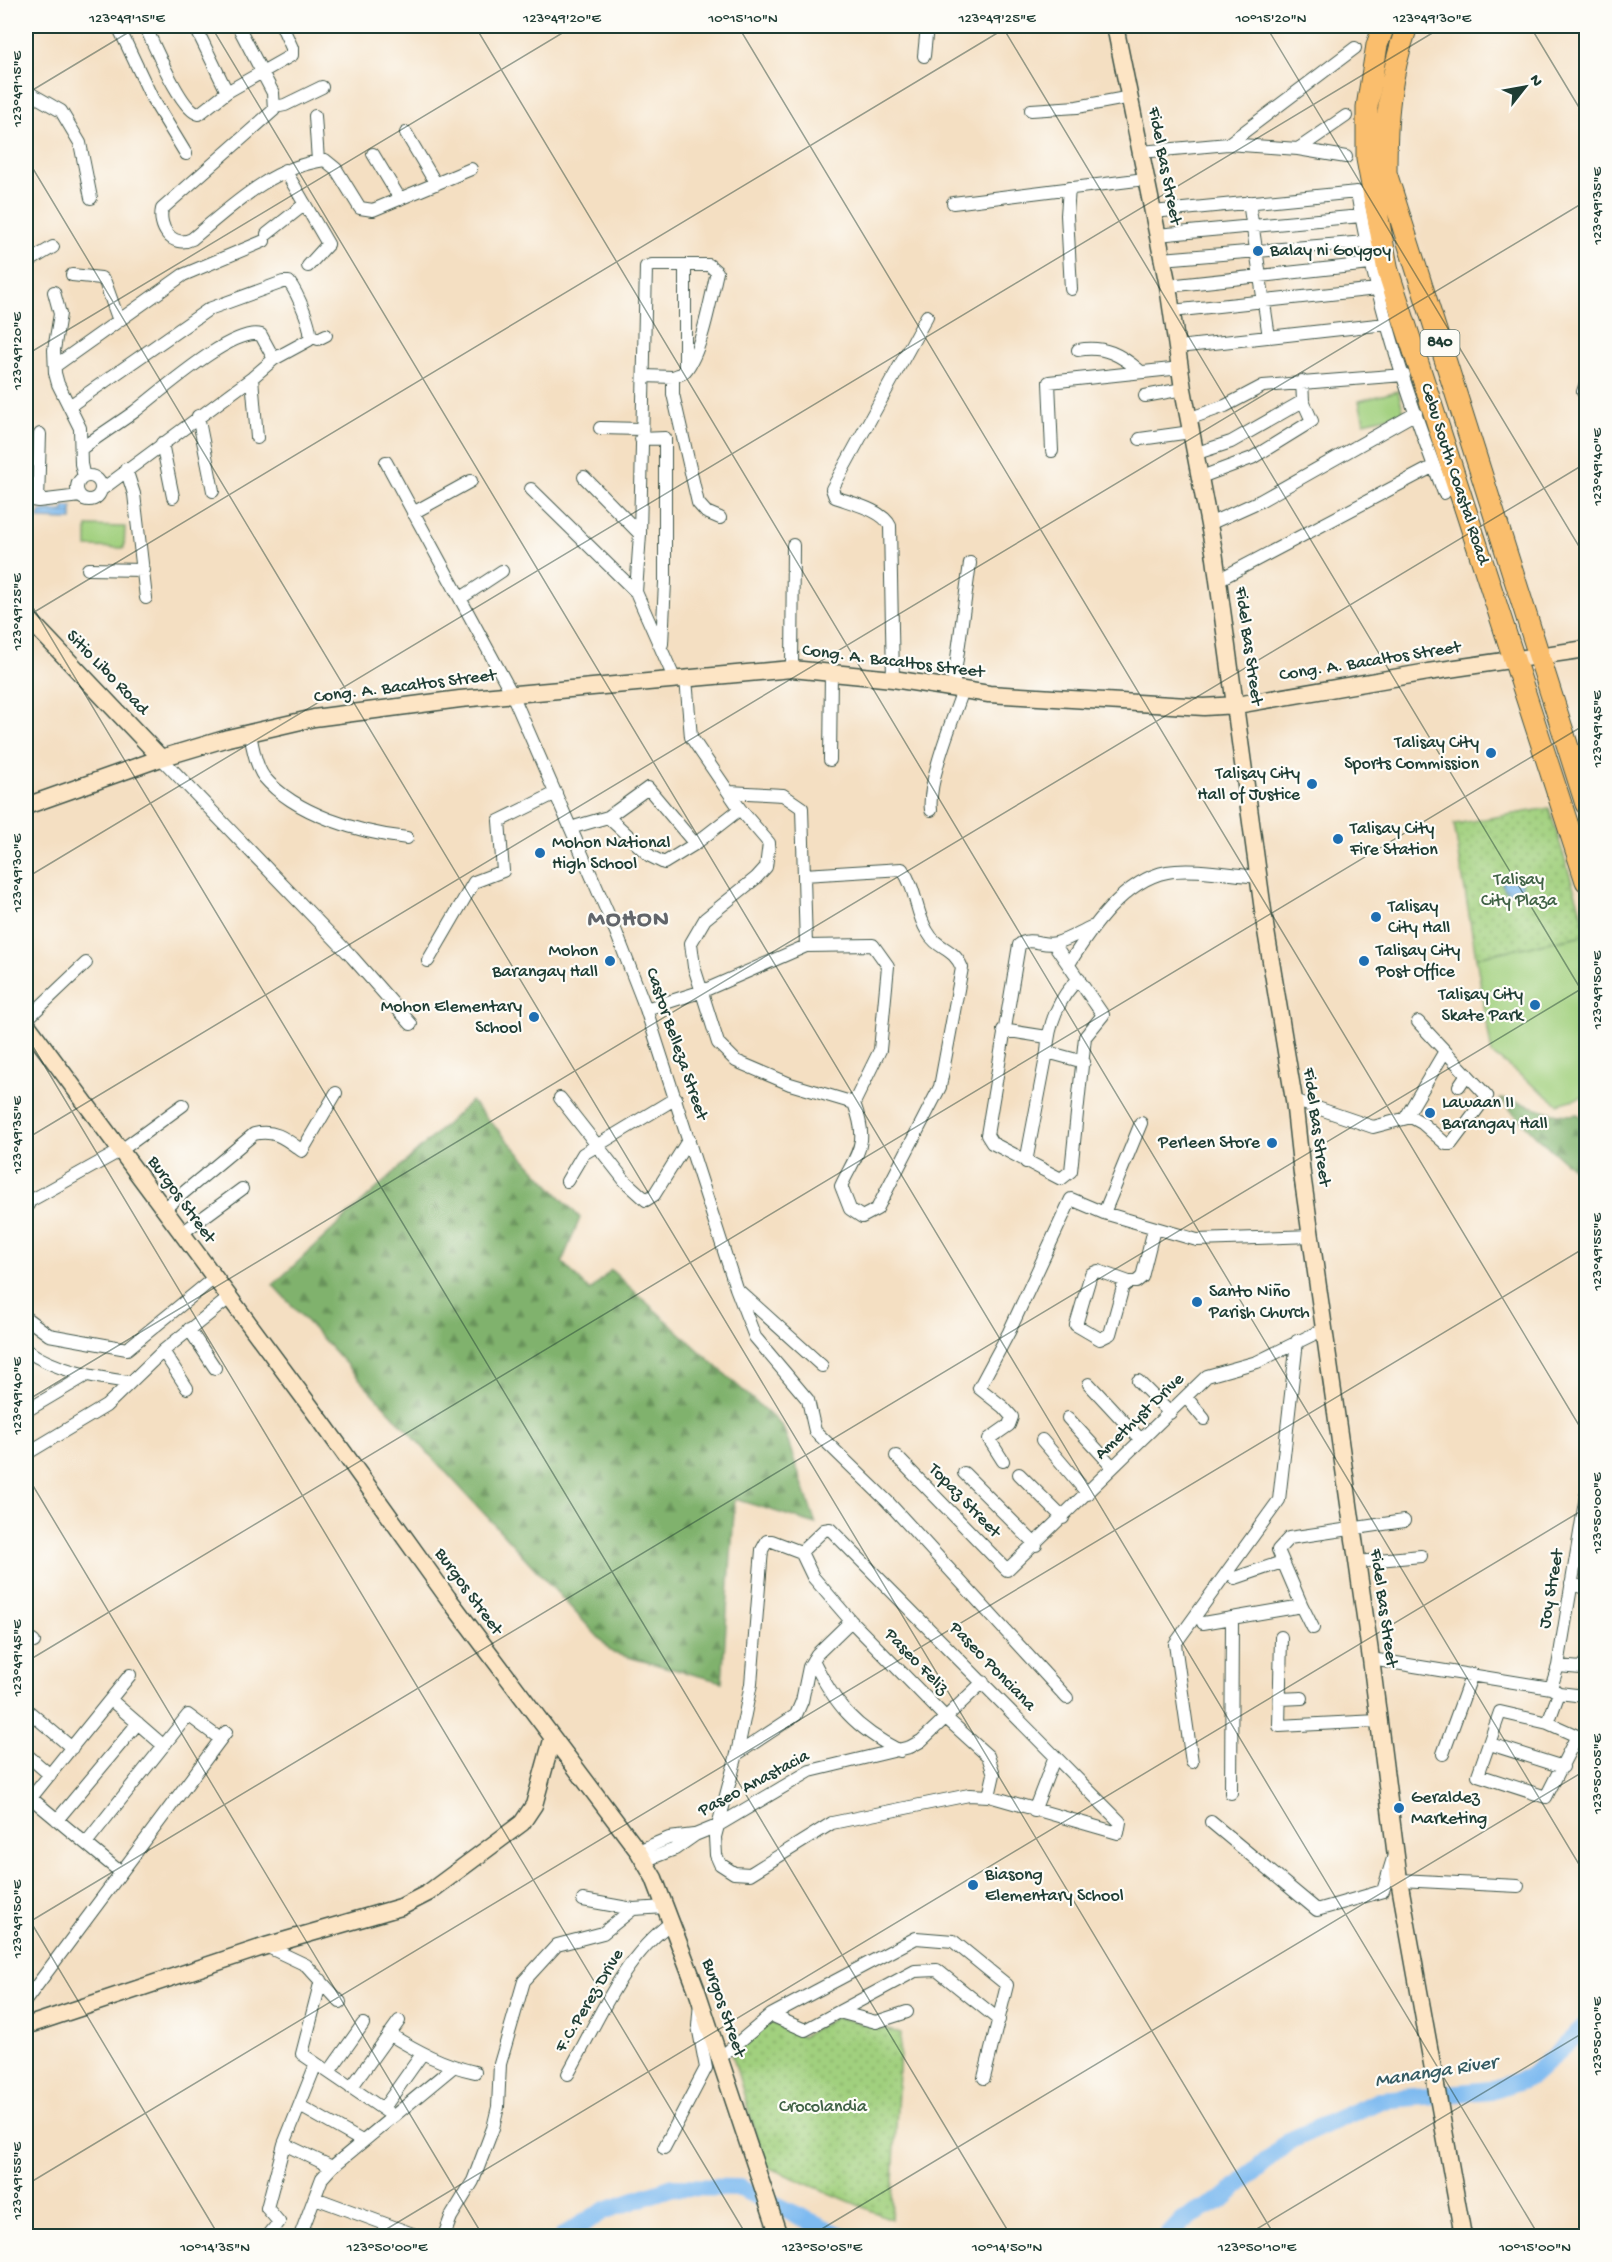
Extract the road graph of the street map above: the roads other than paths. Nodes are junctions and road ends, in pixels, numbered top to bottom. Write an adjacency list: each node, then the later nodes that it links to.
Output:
1 (118, 26): 25 (street)
2 (146, 26): 15 (street)
3 (195, 26): 15 (street)
4 (238, 26): 12 (street)
5 (282, 26): 12 (street)
6 (927, 26): 11 (street)
7 (1114, 26): 16 (street, Fidel Bas Street)
8 (1384, 26): 56 (highway, Cebu South Coastal Road / 840)
9 (1407, 26): 124 (highway, Cebu South Coastal Road / 840)
10 (1355, 48): 22 (street)
11 (924, 56)
12 (261, 72): 15 (street); 17 (street)
13 (322, 87): 17 (street)
14 (26, 91): 34 (street)
15 (227, 92)
16 (1131, 97): 18 (street); 24 (street, Fidel Bas Street)
17 (275, 107): 30 (street)
18 (1031, 110)
19 (315, 116): 28 (street)
20 (1346, 116): 23 (street)
21 (406, 133): 32 (street)
22 (1227, 144): 23 (street); 24 (street)
23 (1299, 149): 27 (street)
24 (1141, 152): 31 (street, Fidel Bas Street)
25 (186, 154)
26 (373, 154): 35 (street)
27 (1346, 157)
28 (318, 161): 30 (street); 35 (street)
29 (471, 169): 32 (street)
30 (285, 170): 38 (street)
31 (1145, 179): 33 (street); 39 (street, Fidel Bas Street)
32 (436, 184): 35 (street)
33 (1069, 188): 37 (street); 54 (street)
34 (91, 198)
35 (400, 199)
36 (1249, 202): 39 (street); 40 (street); 41 (street)
37 (953, 203)
38 (305, 204): 50 (street); 60 (street)
39 (1153, 212): 42 (street, Fidel Bas Street)
40 (1361, 216): 41 (street); 43 (street)
41 (1252, 227): 42 (street); 45 (street)
42 (1157, 235): 46 (street, Fidel Bas Street)
43 (1365, 242): 45 (street); 48 (street)
44 (53, 247): 47 (street)
45 (1256, 252): 46 (street); 52 (street)
46 (1162, 259): 53 (street, Fidel Bas Street)
47 (26, 263)
48 (1370, 264): 52 (street); 56 (street)
49 (685, 265): 71 (street); 71 (street); 73 (street)
50 (308, 266)
51 (72, 275): 60 (street)
52 (1261, 276): 53 (street); 57 (street)
53 (1168, 286): 58 (street, Fidel Bas Street)
54 (1071, 289)
55 (54, 292): 68 (street)
56 (1385, 296): 57 (street); 61 (street); 125 (highway, Cebu South Coastal Road / 840)
57 (1265, 301): 58 (street); 64 (street)
58 (1172, 311): 65 (street, Fidel Bas Street)
59 (927, 316): 128 (street)
60 (119, 321): 68 (street)
61 (1386, 324): 64 (street); 72 (street)
62 (326, 335): 63 (street)
63 (312, 336): 67 (street); 79 (street)
64 (1269, 337): 65 (street)
65 (1178, 346): 69 (street, Fidel Bas Street)
66 (1078, 350): 70 (street)
67 (274, 359): 74 (street); 91 (street)
68 (55, 366): 79 (street)
69 (1181, 368): 70 (street); 76 (street, Fidel Bas Street)
70 (1140, 371): 92 (street)
71 (679, 374): 73 (street); 88 (street)
72 (1404, 375): 75 (street); 80 (street)
73 (644, 376): 85 (street)
74 (252, 378): 81 (street); 86 (street)
75 (1302, 381): 78 (street); 82 (street)
76 (1183, 389): 77 (street); 82 (street, Fidel Bas Street)
77 (1144, 396)
78 (1304, 401): 93 (street); 99 (street)
79 (71, 405): 91 (street)
80 (1416, 413): 95 (street); 110 (street)
81 (198, 416): 90 (street); 103 (street)
82 (1190, 426): 89 (street); 93 (street, Fidel Bas Street)
83 (600, 428): 85 (street)
84 (40, 434): 107 (street)
85 (641, 434): 87 (street); 111 (street)
86 (257, 438)
87 (666, 438): 88 (street); 122 (street)
88 (681, 438): 109 (street)
89 (1140, 439)
90 (162, 443): 96 (street); 106 (street)
91 (81, 448): 97 (street)
92 (1052, 451)
93 (1197, 453): 99 (street, Fidel Bas Street)
94 (386, 462): 108 (street, Castor Belleza Street)
95 (1434, 466): 104 (street); 117 (street)
96 (126, 469): 102 (street); 115 (street)
97 (84, 477): 102 (street); 105 (street)
98 (584, 477): 111 (street)
99 (1201, 477): 110 (street, Fidel Bas Street)
100 (471, 481): 108 (street)
101 (531, 489): 118 (street)
102 (101, 490): 105 (street)
103 (213, 490)
104 (1444, 493)
105 (80, 496): 107 (street)
106 (173, 497)
107 (32, 500)
108 (414, 513): 120 (street, Castor Belleza Street)
109 (720, 518)
110 (1209, 524): 117 (street, Fidel Bas Street)
111 (640, 534): 118 (street)
112 (793, 545): 126 (street)
113 (970, 563): 130 (street)
114 (88, 569): 115 (street)
115 (144, 570): 119 (street)
116 (502, 572): 120 (street)
117 (1218, 580): 132 (street, Fidel Bas Street)
118 (636, 592): 122 (street)
119 (146, 598)
120 (461, 598): 131 (street, Castor Belleza Street)
121 (26, 616): 134 (street, Sitio Libo Road)
122 (662, 648): 129 (street)
123 (1587, 649): 124 (street, Cong. A. Bacaltos Street)
124 (1539, 655): 125 (street, Cong. A. Bacaltos Street); 138 (highway, Cebu South Coastal Road / 840)
125 (1515, 659): 132 (street, Cong. A. Bacaltos Street); 148 (highway, Cebu South Coastal Road / 840)
126 (792, 669): 127 (street, Cong. A. Bacaltos Street); 129 (street, Cong. A. Bacaltos Street)
127 (831, 671): 128 (street, Cong. A. Bacaltos Street); 135 (street)
128 (893, 678): 130 (street, Cong. A. Bacaltos Street)
129 (681, 680): 131 (street, Cong. A. Bacaltos Street); 136 (street)
130 (958, 689): 132 (street, Cong. A. Bacaltos Street); 141 (street)
131 (513, 694): 133 (street, Cong. A. Bacaltos Street); 137 (street, Castor Belleza Street)
132 (1237, 705): 147 (street, Fidel Bas Street)
133 (250, 733): 134 (street, Cong. A. Bacaltos Street); 144 (street)
134 (160, 758): 139 (street, Cong. A. Bacaltos Street); 160 (street)
135 (830, 760)
136 (729, 792): 140 (street); 146 (street)
137 (556, 793): 152 (street); 157 (street, Castor Belleza Street)
138 (1587, 804)
139 (26, 806)
140 (740, 809): 145 (street); 156 (street)
141 (931, 810)
142 (608, 817): 143 (street); 145 (street); 145 (street)
143 (577, 826)
144 (407, 838)
145 (695, 844)
146 (804, 875): 151 (street); 172 (street)
147 (1259, 877): 149 (street); 171 (street, Fidel Bas Street)
148 (1587, 881)
149 (1091, 927): 150 (street); 154 (street)
150 (1054, 944): 154 (street); 161 (street)
151 (806, 946): 156 (street); 172 (street)
152 (429, 962)
153 (86, 963): 158 (street)
154 (1069, 964): 155 (street)
155 (1079, 979): 162 (street); 165 (street)
156 (704, 991): 157 (street); 172 (street)
157 (646, 1009): 170 (street, Castor Belleza Street)
158 (26, 1022): 178 (street, Burgos Street)
159 (1418, 1022): 164 (street)
160 (411, 1024)
161 (1003, 1030): 162 (street); 179 (street)
162 (1047, 1037): 163 (street)
163 (1047, 1052): 165 (street); 179 (street)
164 (1445, 1052): 166 (street); 174 (street)
165 (1084, 1062): 179 (street)
166 (1467, 1074): 167 (street); 174 (street)
167 (1459, 1086)
168 (336, 1093): 183 (street)
169 (560, 1098): 177 (street)
170 (676, 1098): 176 (street, Castor Belleza Street); 177 (street)
171 (1294, 1100): 174 (street); 187 (street, Fidel Bas Street)
172 (854, 1103)
173 (183, 1105): 178 (street)
174 (1406, 1117)
175 (1142, 1123): 184 (street)
176 (689, 1139): 177 (street); 190 (street, Castor Belleza Street)
177 (598, 1146): 180 (street)
178 (120, 1151): 182 (street); 183 (street, Burgos Street)
179 (1026, 1162)
180 (567, 1181)
181 (242, 1189): 186 (street)
182 (26, 1208)
183 (164, 1209): 186 (street, Burgos Street)
184 (1104, 1213): 185 (street); 214 (street)
185 (1154, 1228): 187 (street); 189 (street)
186 (182, 1233): 188 (street, Burgos Street)
187 (1312, 1236): 194 (street, Fidel Bas Street)
188 (214, 1278): 191 (street, Burgos Street); 192 (street)
189 (1129, 1282): 189 (street)
190 (736, 1288): 198 (street); 246 (street, Castor Belleza Street)
191 (229, 1298): 193 (street); 256 (street, Burgos Street)
192 (26, 1318)
193 (189, 1329): 197 (street); 199 (street)
194 (1324, 1329): 195 (street, Amethyst Drive); 222 (street, Fidel Bas Street)
195 (1297, 1341): 205 (street, Amethyst Drive); 265 (street)
196 (26, 1350): 200 (street)
197 (163, 1351): 202 (street); 204 (street)
198 (822, 1366)
199 (215, 1368)
200 (85, 1376): 202 (street); 206 (street)
201 (1138, 1381): 207 (street)
202 (128, 1382): 212 (street)
203 (1089, 1384): 211 (street)
204 (187, 1388)
205 (1186, 1397): 207 (street, Amethyst Drive); 209 (street)
206 (26, 1411)
207 (1170, 1413): 211 (street, Amethyst Drive)
208 (1068, 1418): 215 (street)
209 (1204, 1419)
210 (1042, 1440): 218 (street)
211 (1141, 1440): 215 (street, Amethyst Drive)
212 (26, 1454)
213 (896, 1456): 228 (street, Topaz Street)
214 (1002, 1461)
215 (1113, 1467): 218 (street, Amethyst Drive)
216 (963, 1473): 223 (street)
217 (1019, 1474): 220 (street)
218 (1088, 1494): 220 (street, Amethyst Drive)
219 (1586, 1503): 230 (street, Joy Street)
220 (1063, 1518): 223 (street, Amethyst Drive)
221 (1404, 1521): 222 (street)
222 (1353, 1531): 226 (street); 227 (street, Fidel Bas Street)
223 (1036, 1545): 228 (street, Amethyst Drive)
224 (801, 1552): 234 (street, Paseo Feliz); 244 (street, Paseo Ponciana); 262 (street)
225 (1421, 1556): 227 (street)
226 (1282, 1562): 229 (street); 232 (street)
227 (1358, 1562): 238 (street, Fidel Bas Street)
228 (1007, 1570)
229 (1235, 1578)
230 (1571, 1584): 231 (street); 241 (street, Joy Street)
231 (1587, 1587)
232 (1302, 1606): 233 (street); 236 (street)
233 (1232, 1618): 235 (street); 268 (street)
234 (851, 1621): 239 (street); 252 (street, Paseo Feliz)
235 (1203, 1623)
236 (1313, 1628)
237 (1281, 1637): 248 (street)
238 (1371, 1659): 242 (street); 253 (street, Fidel Bas Street)
239 (813, 1660): 260 (street); 262 (street)
240 (1587, 1661): 241 (street)
241 (1558, 1666): 245 (street, Joy Street)
242 (1472, 1674): 245 (street); 263 (street)
243 (130, 1675): 249 (street)
244 (982, 1682): 252 (street, Paseo Anastacia); 264 (street, Paseo Ponciana)
245 (1555, 1691): 250 (street); 255 (street, Joy Street)
246 (1067, 1698)
247 (1302, 1698): 248 (street)
248 (1280, 1699): 253 (street)
249 (111, 1700): 254 (street); 259 (street)
250 (1587, 1701)
251 (26, 1710): 259 (street)
252 (945, 1717): 260 (street, Paseo Anastacia); 269 (street, Paseo Feliz)
253 (1378, 1720): 276 (street, Fidel Bas Street)
254 (138, 1723): 258 (street); 272 (street)
255 (1548, 1723): 257 (street); 266 (street)
256 (552, 1740): 277 (street, Burgos Street); 284 (street)
257 (1490, 1744): 266 (street); 266 (street)
258 (164, 1746): 275 (street); 278 (street)
259 (72, 1748): 267 (street)
260 (900, 1751): 274 (street, Paseo Anastacia)
261 (26, 1754): 267 (street)
262 (737, 1754): 274 (street)
263 (1443, 1754)
264 (1054, 1756): 271 (street); 271 (street, Paseo Ponciana)
265 (1192, 1762)
266 (1563, 1767)
267 (50, 1775): 270 (street)
268 (1230, 1793)
269 (989, 1796): 271 (street); 274 (street)
270 (28, 1801): 272 (street)
271 (1034, 1811)
272 (57, 1820): 275 (street)
273 (1211, 1822): 276 (street)
274 (717, 1826): 277 (street, Paseo Anastacia)
275 (86, 1843): 278 (street)
276 (1396, 1852): 279 (street, Fidel Bas Street)
277 (641, 1856): 283 (street, Burgos Street)
278 (120, 1872): 286 (street)
279 (1399, 1880): 280 (street); 318 (street, Fidel Bas Street)
280 (1518, 1886)
281 (583, 1900): 282 (street)
282 (633, 1909): 283 (street); 316 (street)
283 (668, 1915): 287 (street, Burgos Street); 303 (street, F.C.Perez Drive)
284 (266, 1946): 285 (street); 295 (street)
285 (321, 1980): 288 (street); 299 (street)
286 (26, 2000)
287 (700, 2001): 298 (street, Burgos Street); 310 (street)
288 (340, 2002)
289 (839, 2012): 290 (street); 291 (street); 292 (street)
290 (907, 2012)
291 (771, 2015): 292 (street); 298 (street)
292 (999, 2020): 304 (street)
293 (399, 2021): 296 (street)
294 (363, 2024): 301 (street)
295 (26, 2026)
296 (389, 2034): 297 (street); 305 (street)
297 (422, 2054): 300 (street); 307 (street)
298 (720, 2058): 317 (street, Burgos Street)
299 (316, 2064): 301 (street); 306 (street)
300 (453, 2067): 302 (street); 307 (street)
301 (329, 2072): 305 (street)
302 (475, 2072)
303 (568, 2074)
304 (984, 2078)
305 (351, 2088): 307 (street)
306 (300, 2106): 308 (street); 309 (street)
307 (388, 2113): 308 (street)
308 (362, 2141): 311 (street)
309 (284, 2144): 311 (street); 313 (street)
310 (664, 2148)
311 (332, 2167): 312 (street)
312 (315, 2198): 314 (street); 315 (street)
313 (268, 2236)
314 (300, 2236)
315 (417, 2236)
316 (444, 2236)
317 (779, 2236)
318 (1463, 2236)

